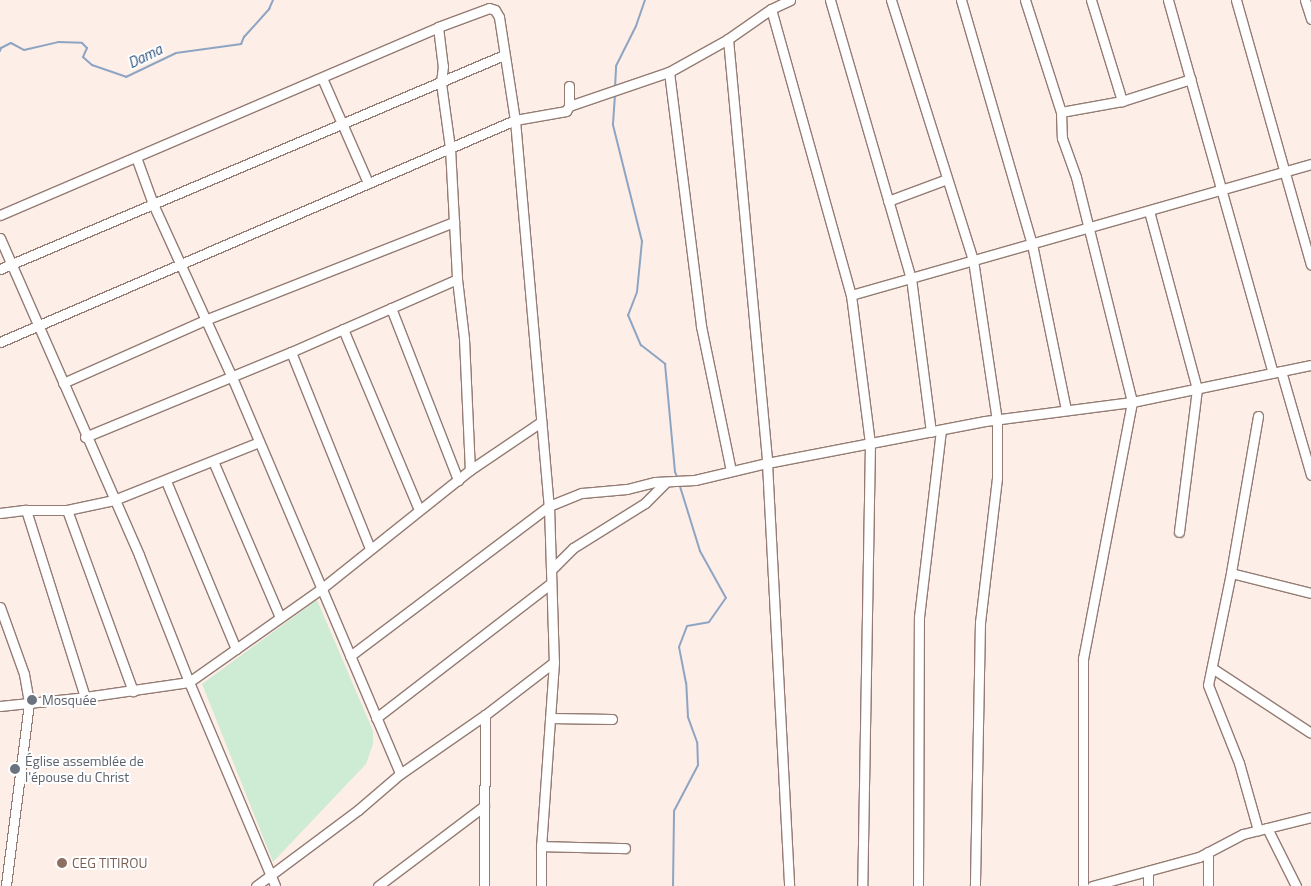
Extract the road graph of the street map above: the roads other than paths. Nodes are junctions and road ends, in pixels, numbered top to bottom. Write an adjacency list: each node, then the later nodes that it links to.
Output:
1 (790, 0): 10 (street)
2 (830, 0): 32 (street)
3 (892, 0): 29 (street)
4 (961, 0): 39 (street)
5 (1025, 0): 22 (street)
6 (1091, 0): 20 (street)
7 (1168, 0): 17 (street)
8 (1236, 0): 28 (street)
9 (1306, 0): 11 (street)
10 (771, 9): 13 (street); 47 (street)
11 (1311, 20)
12 (438, 27): 14 (street); 16 (street); 18 (street)
13 (728, 40): 15 (street); 70 (street)
14 (504, 55): 18 (street); 23 (street)
15 (669, 72): 21 (street); 72 (street)
16 (322, 78): 24 (street); 26 (street)
17 (1191, 80): 20 (street); 31 (street)
18 (441, 83): 24 (street); 25 (street)
19 (569, 86): 21 (street)
20 (1122, 101): 22 (street)
21 (569, 106): 23 (street)
22 (1061, 112): 37 (street)
23 (515, 120): 25 (street); 63 (street)
24 (344, 125): 30 (street); 33 (street)
25 (450, 148): 30 (street); 36 (street)
26 (136, 156): 33 (street); 35 (street)
27 (1311, 164): 28 (street)
28 (1285, 172): 31 (street); 43 (street)
29 (948, 179): 32 (street); 40 (street)
30 (368, 183): 42 (street)
31 (1222, 191): 34 (street); 55 (street)
32 (888, 201): 45 (street)
33 (153, 204): 41 (street); 42 (street)
34 (1150, 211): 37 (street); 58 (street)
35 (0, 215)
36 (454, 222): 46 (street); 49 (street)
37 (1089, 228): 39 (street); 59 (street)
38 (0, 238): 41 (street)
39 (1032, 244): 40 (street); 60 (street)
40 (973, 260): 45 (street); 62 (street)
41 (12, 264): 44 (street); 50 (street)
42 (181, 264): 49 (street); 50 (street)
43 (1311, 264)
44 (0, 269)
45 (911, 278): 47 (street); 65 (street)
46 (458, 279): 48 (street); 71 (street)
47 (851, 295): 68 (street)
48 (391, 308): 51 (street); 74 (street)
49 (205, 320): 56 (street); 57 (street)
50 (37, 326): 52 (street); 57 (street)
51 (343, 329): 53 (street); 81 (street)
52 (0, 342)
53 (291, 352): 56 (street); 84 (street)
54 (1311, 365): 55 (street)
55 (1277, 372): 58 (street); 73 (street)
56 (231, 375): 66 (street); 67 (street)
57 (63, 383): 66 (street)
58 (1197, 389): 59 (street); 83 (street)
59 (1132, 402): 60 (street); 125 (street)
60 (1066, 410): 62 (street)
61 (1258, 416): 86 (street)
62 (997, 420): 64 (street); 124 (street)
63 (541, 422): 71 (street); 78 (street)
64 (941, 430): 65 (street); 123 (street)
65 (931, 432): 68 (street)
66 (85, 437): 77 (street)
67 (259, 442): 69 (street); 88 (street)
68 (870, 444): 70 (street); 122 (street)
69 (213, 461): 75 (street); 91 (street)
70 (767, 463): 72 (street); 121 (street)
71 (470, 470): 74 (street)
72 (730, 472): 76 (street)
73 (1311, 475)
74 (458, 480): 81 (street)
75 (166, 481): 77 (street); 92 (street)
76 (666, 482): 78 (street); 85 (street)
77 (114, 500): 80 (street); 96 (street)
78 (549, 506): 85 (street); 93 (street)
79 (26, 510): 80 (street); 82 (street); 98 (street)
80 (67, 510): 97 (street)
81 (419, 510): 84 (street)
82 (0, 513)
83 (1179, 532)
84 (370, 549): 88 (street)
85 (552, 570): 87 (street)
86 (1231, 573): 89 (street); 95 (street)
87 (551, 583): 94 (street); 102 (street)
88 (321, 589): 91 (street); 93 (street)
89 (1311, 593)
90 (0, 607): 99 (street)
91 (280, 617): 92 (street)
92 (236, 649): 96 (street)
93 (350, 656): 102 (street)
94 (554, 662): 101 (street); 103 (street)
95 (1212, 668): 105 (street); 109 (street)
96 (189, 682): 97 (street); 114 (street)
97 (133, 691): 98 (street)
98 (86, 697): 99 (street)
99 (29, 703): 100 (street); 115 (street)
100 (0, 706)
101 (484, 715): 106 (street); 107 (street)
102 (376, 718): 106 (street)
103 (550, 718): 104 (street); 110 (street)
104 (612, 719)
105 (1311, 733)
106 (400, 774): 114 (street)
107 (484, 806): 118 (street); 119 (street)
108 (1311, 817): 109 (street)
109 (1263, 829): 112 (street); 129 (street)
110 (541, 846): 111 (street); 120 (street)
111 (625, 848)
112 (1208, 852): 113 (street); 128 (street)
113 (1148, 871): 126 (street); 127 (street)
114 (270, 875): 116 (street); 117 (street)
115 (6, 886)
116 (256, 886)
117 (275, 886)
118 (378, 886)
119 (484, 886)
120 (541, 886)
121 (789, 886)
122 (862, 886)
123 (918, 886)
124 (975, 886)
125 (1083, 886)
126 (1092, 886)
127 (1148, 886)
128 (1208, 886)
129 (1296, 886)

